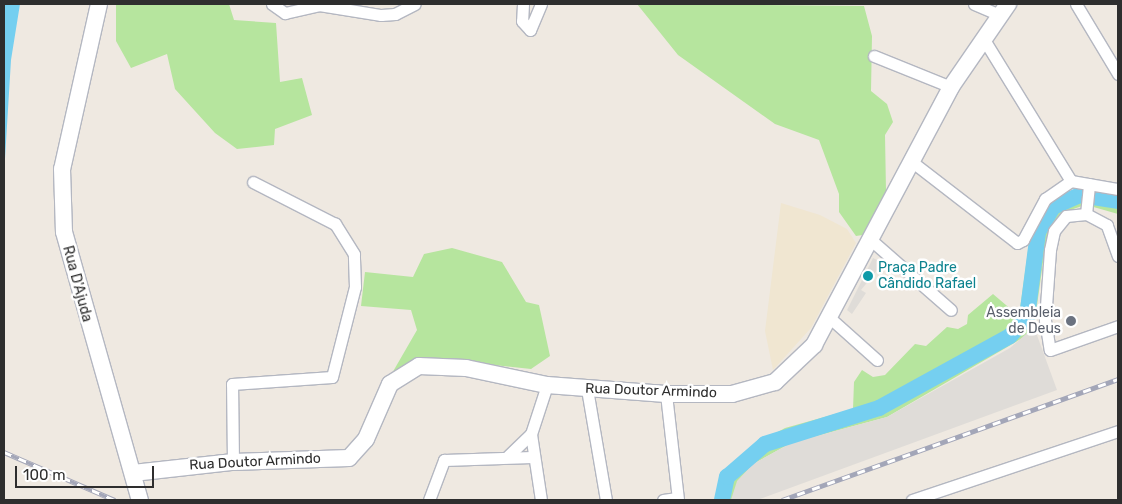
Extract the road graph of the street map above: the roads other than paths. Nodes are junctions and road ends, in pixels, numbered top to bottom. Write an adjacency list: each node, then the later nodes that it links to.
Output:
1 (99, 4): 33 (street, Rua D'Ajuda)
2 (272, 4): 3 (street)
3 (415, 4)
4 (523, 4): 5 (street)
5 (541, 4)
6 (974, 4): 8 (street)
7 (1076, 4): 11 (street)
8 (1004, 9): 9 (street, Rua Doutor Armindo)
9 (984, 38): 12 (street, Rua Doutor Armindo); 14 (street)
10 (874, 56): 12 (street)
11 (1118, 74)
12 (951, 87): 13 (street, Rua Doutor Armindo)
13 (911, 161): 14 (street); 19 (street, Rua Doutor Armindo)
14 (1071, 181): 16 (street)
15 (253, 182): 32 (street)
16 (1089, 187): 17 (street); 18 (street)
17 (1118, 189)
18 (1086, 212): 20 (street); 23 (street)
19 (871, 240): 21 (street); 22 (street, Rua Doutor Armindo)
20 (1118, 256)
21 (952, 310)
22 (830, 318): 24 (street); 27 (street, Rua Doutor Armindo)
23 (1118, 326)
24 (877, 360)
25 (547, 385): 26 (street, Rua Doutor Armindo); 29 (street); 32 (street, Rua Doutor Armindo)
26 (587, 389): 27 (street, Rua Doutor Armindo); 38 (street)
27 (666, 394): 34 (street)
28 (1118, 431): 40 (street)
29 (531, 434): 30 (street); 31 (street)
30 (508, 456): 31 (street); 36 (street)
31 (532, 457): 37 (street)
32 (233, 462): 33 (street, Rua Doutor Armindo)
33 (133, 473): 35 (street, Rua D'Ajuda)
34 (678, 499): 39 (street)
35 (140, 500)
36 (429, 500)
37 (541, 500)
38 (606, 500)
39 (664, 500)
40 (912, 500)

